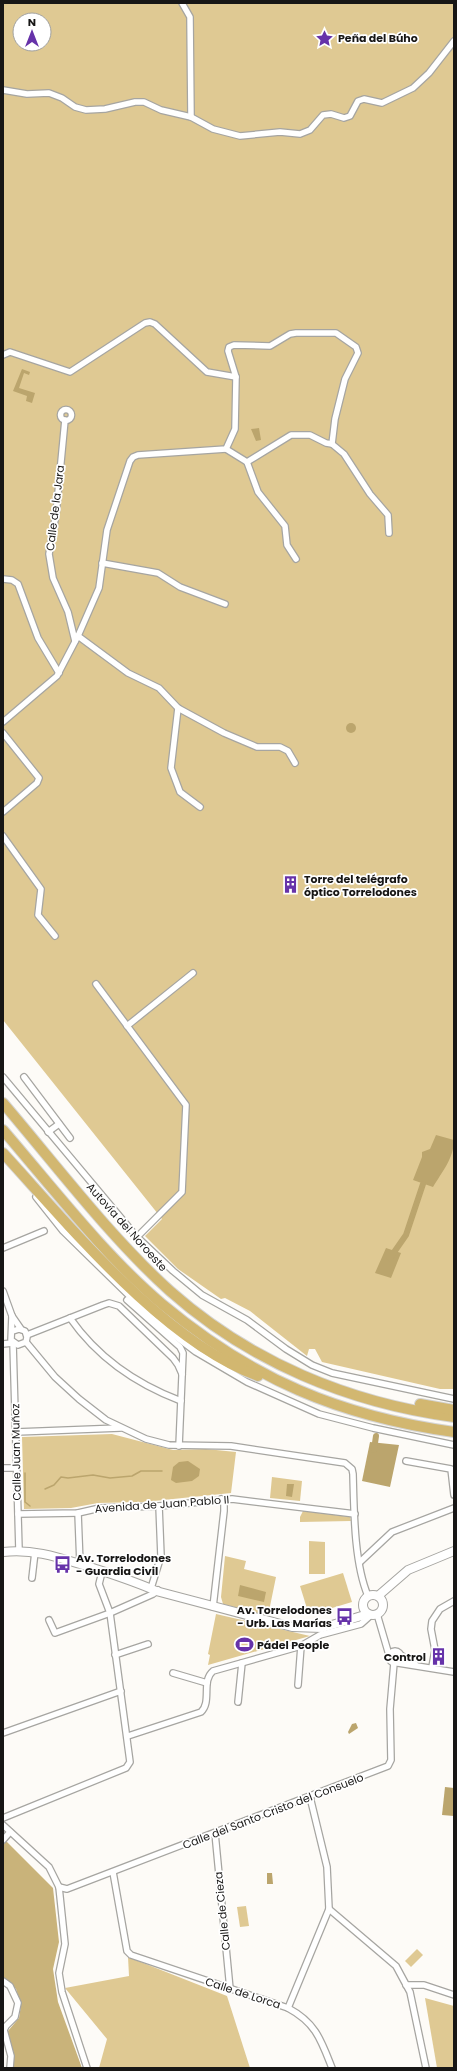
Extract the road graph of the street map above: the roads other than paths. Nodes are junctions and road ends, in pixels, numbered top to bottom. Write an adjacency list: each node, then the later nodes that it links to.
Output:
1 (182, 3): 4 (street)
2 (454, 41): 4 (street)
3 (3, 90): 4 (street)
4 (191, 117)
5 (3, 355): 6 (street)
6 (236, 377): 8 (street); 9 (street)
7 (65, 420): 16 (street, Calle de la Jara)
8 (332, 444): 10 (street); 11 (street)
9 (226, 449): 10 (street); 13 (street)
10 (247, 462): 12 (street)
11 (389, 533)
12 (296, 559)
13 (102, 563): 15 (street); 16 (street)
14 (3, 579): 17 (street)
15 (225, 604)
16 (77, 638): 17 (street); 18 (street)
17 (59, 673): 19 (street)
18 (178, 708): 21 (street); 22 (street)
19 (3, 722)
20 (3, 733): 23 (street)
21 (295, 763)
22 (200, 807)
23 (3, 812)
24 (3, 836): 25 (street)
25 (55, 936)
26 (193, 973): 28 (street)
27 (96, 984): 28 (street)
28 (127, 1026): 38 (street)
29 (3, 1077): 34 (street)
30 (24, 1077): 32 (street)
31 (3, 1103): 52 (highway, Autovía del Noroeste)
32 (59, 1124): 34 (street); 35 (street)
33 (3, 1130): 51 (highway)
34 (48, 1132): 38 (street)
35 (70, 1138)
36 (3, 1153): 40 (street); 51 (highway)
37 (44, 1231): 39 (street)
38 (137, 1238): 53 (street)
39 (3, 1248)
40 (104, 1272): 50 (street); 60 (street)
41 (3, 1291): 42 (street)
42 (12, 1316): 44 (street); 45 (street)
43 (70, 1318): 46 (street); 50 (street); 54 (street)
44 (21, 1329): 45 (street); 46 (street)
45 (13, 1332): 49 (street)
46 (27, 1335): 47 (street)
47 (26, 1342): 49 (street); 57 (street)
48 (3, 1344): 49 (street)
49 (15, 1344): 58 (street, Calle Juan Muñoz)
50 (182, 1376): 54 (street)
51 (293, 1389): 59 (highway)
52 (343, 1392): 55 (highway); 56 (highway, Autovía del Noroeste)
53 (454, 1399)
54 (181, 1401): 61 (street)
55 (454, 1410)
56 (454, 1417)
57 (120, 1428): 58 (street); 61 (street)
58 (16, 1432): 64 (street, Calle Juan Muñoz)
59 (454, 1432)
60 (454, 1444)
61 (179, 1446): 71 (street)
62 (406, 1461): 65 (street)
63 (3, 1468): 64 (street)
64 (17, 1468): 70 (street, Calle Juan Muñoz)
65 (454, 1495)
66 (221, 1499): 67 (street, Avenida de Juan Pablo II); 71 (street, Avenida de Juan Pablo II); 84 (street)
67 (159, 1506): 69 (street, Avenida de Juan Pablo II); 80 (street)
68 (454, 1508): 76 (street)
69 (78, 1513): 70 (street, Avenida de Juan Pablo II); 77 (street)
70 (18, 1514): 72 (street, Calle Juan Muñoz)
71 (355, 1514): 76 (street)
72 (19, 1550): 74 (main road); 75 (main road)
73 (454, 1551): 82 (main road)
74 (3, 1552)
75 (35, 1552): 77 (main road); 79 (street)
76 (360, 1562): 81 (street)
77 (80, 1564): 78 (main road)
78 (102, 1572): 80 (main road); 86 (street)
79 (32, 1578)
80 (154, 1588): 84 (main road); 86 (street)
81 (368, 1596): 82 (main road); 85 (main road)
82 (380, 1598): 85 (main road)
83 (454, 1601): 98 (street)
84 (213, 1607): 85 (main road)
85 (370, 1612): 88 (street); 90 (street)
86 (110, 1613): 87 (street); 92 (street)
87 (49, 1620)
88 (384, 1638): 91 (street); 93 (street)
89 (148, 1644): 92 (street)
90 (301, 1646): 95 (street); 102 (street)
91 (396, 1651): 93 (street); 94 (street)
92 (116, 1655): 103 (street)
93 (389, 1655): 96 (street)
94 (401, 1655): 96 (street); 97 (street)
95 (242, 1663): 101 (street); 104 (street)
96 (396, 1663): 97 (street); 107 (street, Calle del Santo Cristo del Consuelo)
97 (417, 1665): 98 (street)
98 (432, 1667): 99 (street)
99 (454, 1672)
100 (173, 1673): 101 (street)
101 (207, 1683): 106 (street)
102 (298, 1685)
103 (121, 1691): 105 (street); 106 (street)
104 (238, 1702)
105 (3, 1733)
106 (128, 1736): 108 (street)
107 (310, 1797): 111 (street, Calle del Santo Cristo del Consuelo); 115 (street)
108 (3, 1818)
109 (3, 1825): 110 (street)
110 (10, 1832): 112 (street); 114 (street)
111 (215, 1833): 113 (street, Calle del Santo Cristo del Consuelo); 118 (street, Calle de Cieza)
112 (3, 1840)
113 (114, 1872): 114 (street, Calle del Santo Cristo del Consuelo); 118 (street, Calle de Lorca)
114 (59, 1887): 123 (street)
115 (329, 1908): 117 (street); 120 (street)
116 (3, 1981): 121 (street)
117 (406, 1985): 119 (street); 125 (street)
118 (230, 1990): 120 (street, Calle de Lorca)
119 (454, 1995)
120 (288, 2008): 124 (street, Calle de Lorca)
121 (4, 2026): 122 (street)
122 (10, 2068)
123 (87, 2068)
124 (332, 2068)
125 (426, 2068)

